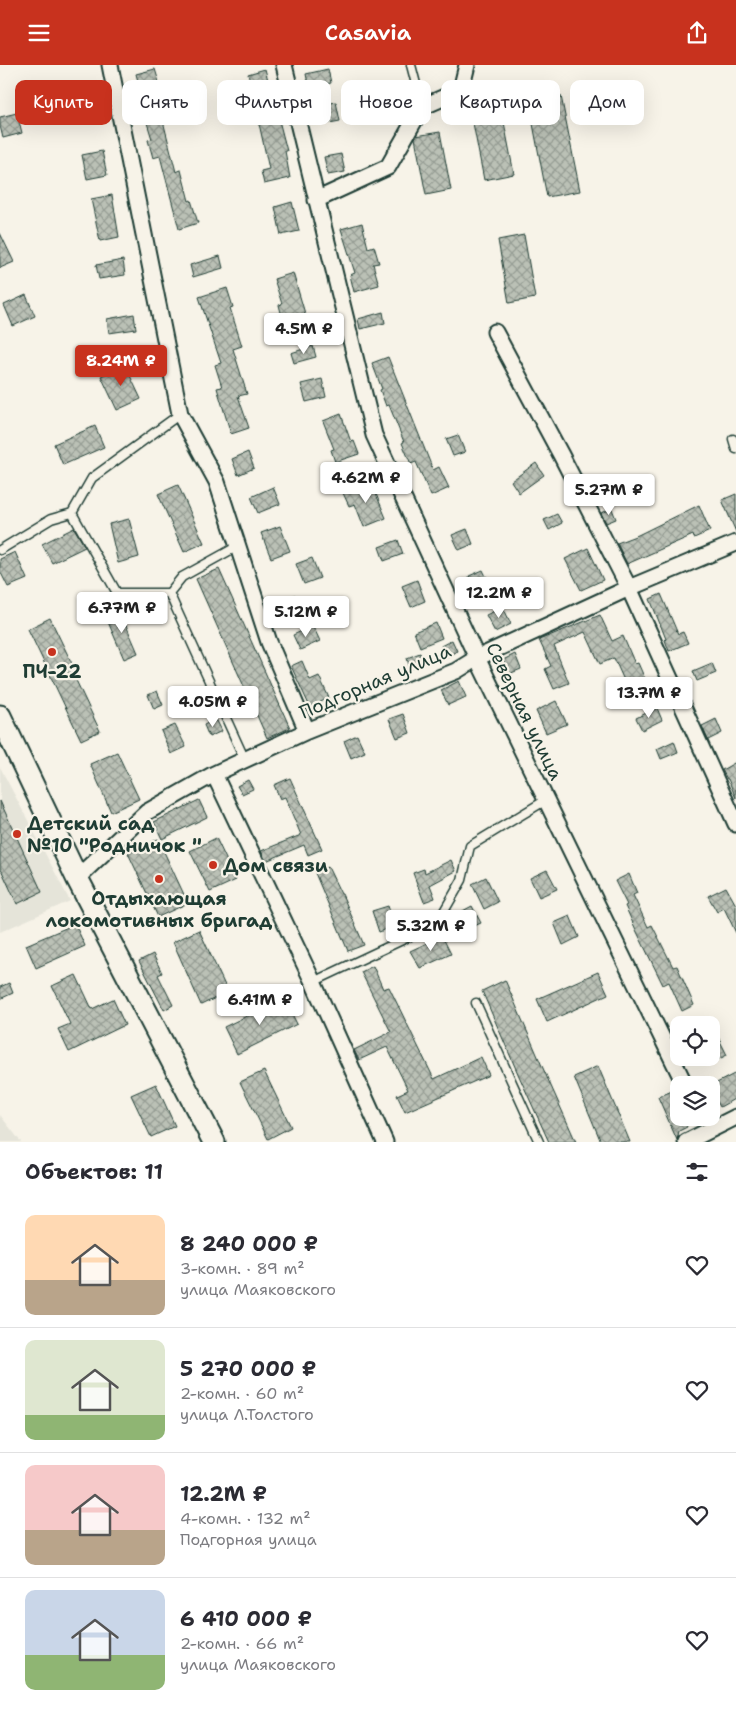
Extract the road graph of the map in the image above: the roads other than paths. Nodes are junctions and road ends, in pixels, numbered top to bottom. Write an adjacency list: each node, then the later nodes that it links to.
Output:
1 (110, 65): 10 (street)
2 (284, 65): 8 (street, Северная улица)
3 (411, 65): 5 (lane)
4 (467, 65): 6 (street)
5 (415, 80)
6 (431, 103)
7 (412, 125): 8 (street)
8 (316, 200): 19 (street, Северная улица)
9 (495, 332): 17 (street)
10 (180, 413): 13 (lane); 15 (street)
11 (733, 439): 12 (lane)
12 (736, 449)
13 (72, 513): 16 (lane); 18 (lane)
14 (736, 543): 17 (street, Подгорная улица)
15 (238, 546): 18 (lane); 21 (street)
16 (0, 550)
17 (629, 588): 19 (street, Подгорная улица); 25 (street)
18 (169, 593): 22 (lane)
19 (477, 659): 21 (street, Подгорная улица); 24 (street, Северная улица)
20 (0, 716): 26 (street)
21 (307, 731): 22 (street, Подгорная улица)
22 (246, 760): 23 (street, Подгорная улица)
23 (214, 774): 26 (street, Подгорная улица); 27 (street)
24 (546, 800): 27 (lane); 29 (street, Северная улица)
25 (736, 824)
26 (78, 877): 32 (street)
27 (313, 982): 33 (street)
28 (476, 1003): 34 (lane)
29 (681, 1076)
30 (736, 1117): 31 (street)
31 (705, 1130): 35 (street)
32 (214, 1142)
33 (385, 1142)
34 (539, 1142)
35 (686, 1142)

